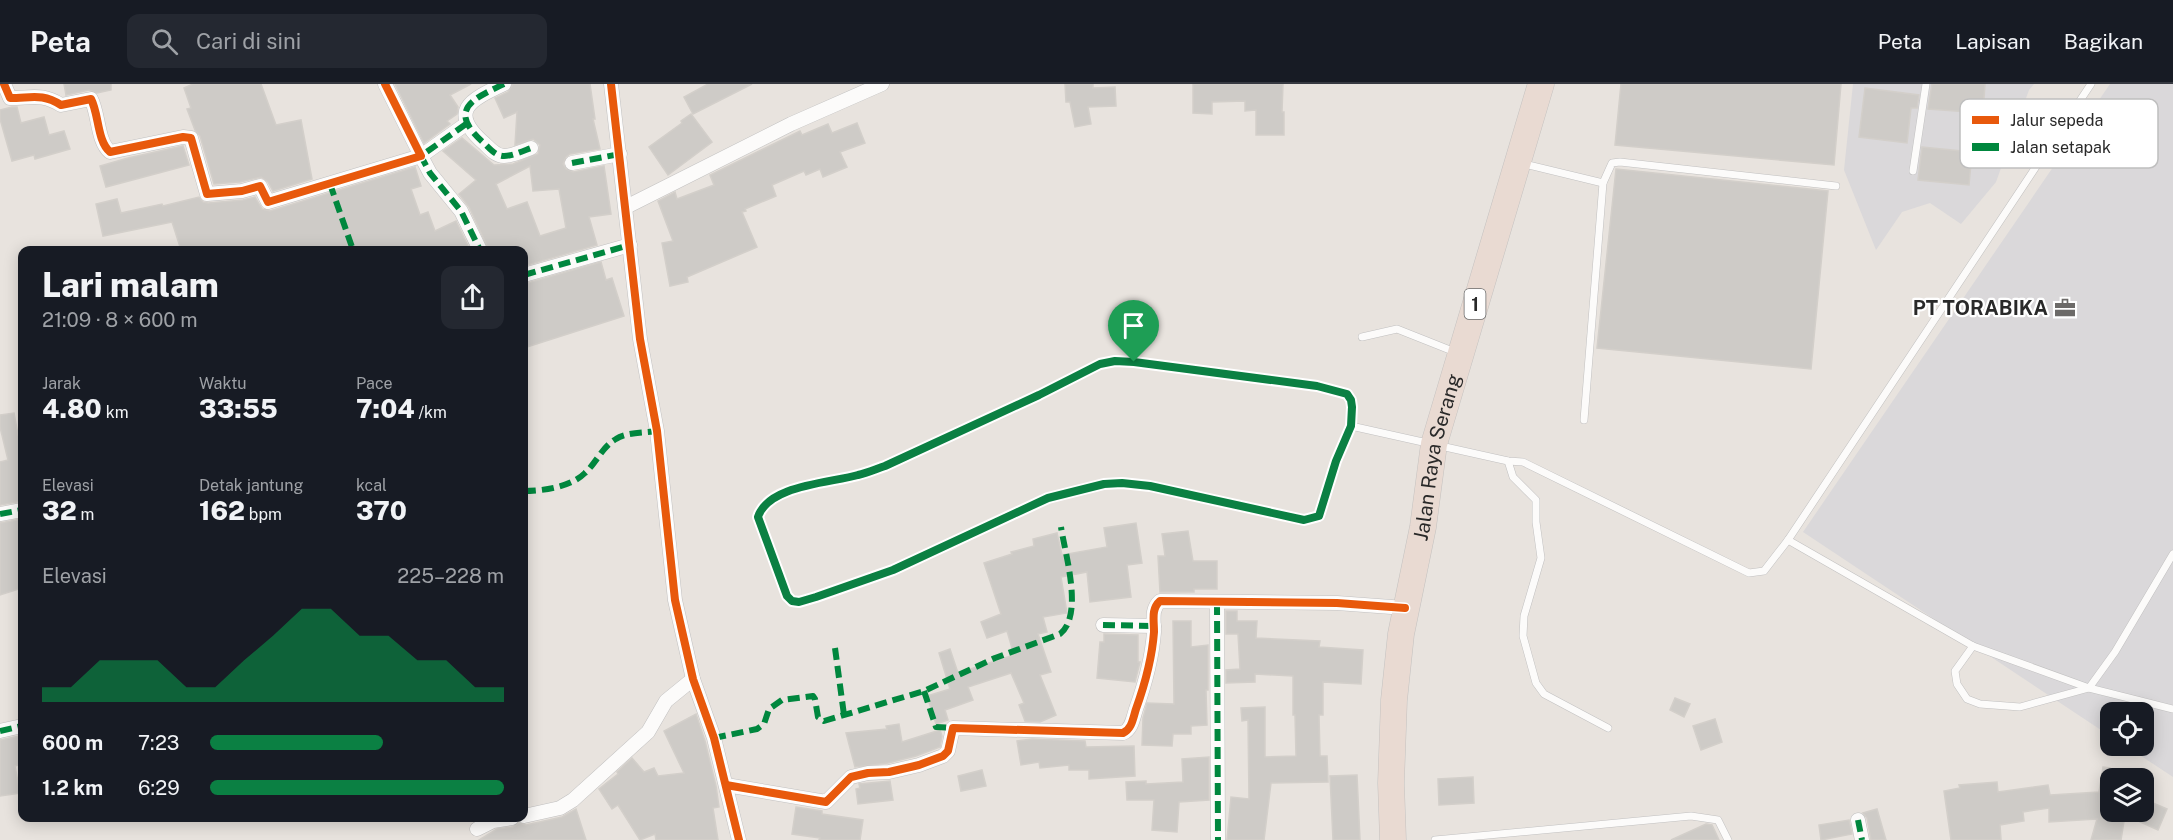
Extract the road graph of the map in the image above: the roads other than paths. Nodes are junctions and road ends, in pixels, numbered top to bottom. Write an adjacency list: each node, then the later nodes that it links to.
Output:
1 (4, 84): 13 (street)
2 (384, 84): 13 (street)
3 (504, 84): 10 (street)
4 (611, 84): 12 (street)
5 (882, 84): 20 (street)
6 (1541, 84): 15 (highway, Jalan Raya Serang / 1)
7 (1926, 84): 17 (lane)
8 (2091, 84): 9 (lane)
9 (2081, 99)
10 (466, 124): 11 (street); 13 (street)
11 (531, 148)
12 (620, 154): 14 (street); 20 (street)
13 (421, 156): 22 (street)
14 (572, 163)
15 (1517, 163): 18 (lane); 25 (highway, Jalan Raya Serang / 1)
16 (2035, 168): 32 (lane)
17 (1913, 171)
18 (1603, 183): 19 (lane); 26 (lane)
19 (1836, 186)
20 (626, 207): 21 (street)
21 (630, 245): 23 (street); 39 (street)
22 (478, 246)
23 (528, 274)
24 (1362, 338): 25 (lane)
25 (1460, 354): 28 (highway, Jalan Raya Serang / 1)
26 (1584, 420)
27 (1351, 426): 27 (lane); 28 (lane)
28 (1434, 444): 29 (lane); 35 (highway, Jalan Raya Serang / 1)
29 (1508, 461): 32 (lane); 43 (lane)
30 (18, 511): 31 (street)
31 (0, 514)
32 (1788, 540): 38 (lane)
33 (2173, 554): 40 (lane)
34 (1217, 603): 35 (street); 37 (street); 51 (street)
35 (1405, 608): 52 (highway, Jalan Raya Serang / 1)
36 (1103, 625): 37 (street)
37 (1154, 626): 45 (street)
38 (1973, 646): 40 (lane); 40 (lane)
39 (695, 685): 45 (street); 46 (street)
40 (2089, 688): 41 (lane)
41 (2173, 709)
42 (18, 727): 44 (street)
43 (1608, 728)
44 (0, 731)
45 (726, 785): 50 (street)
46 (528, 815)
47 (1858, 820): 55 (street)
48 (492, 822): 49 (street)
49 (477, 829)
50 (739, 840)
51 (1218, 840)
52 (1393, 840)
53 (1435, 840): 54 (lane)
54 (1728, 840)
55 (1862, 840)

